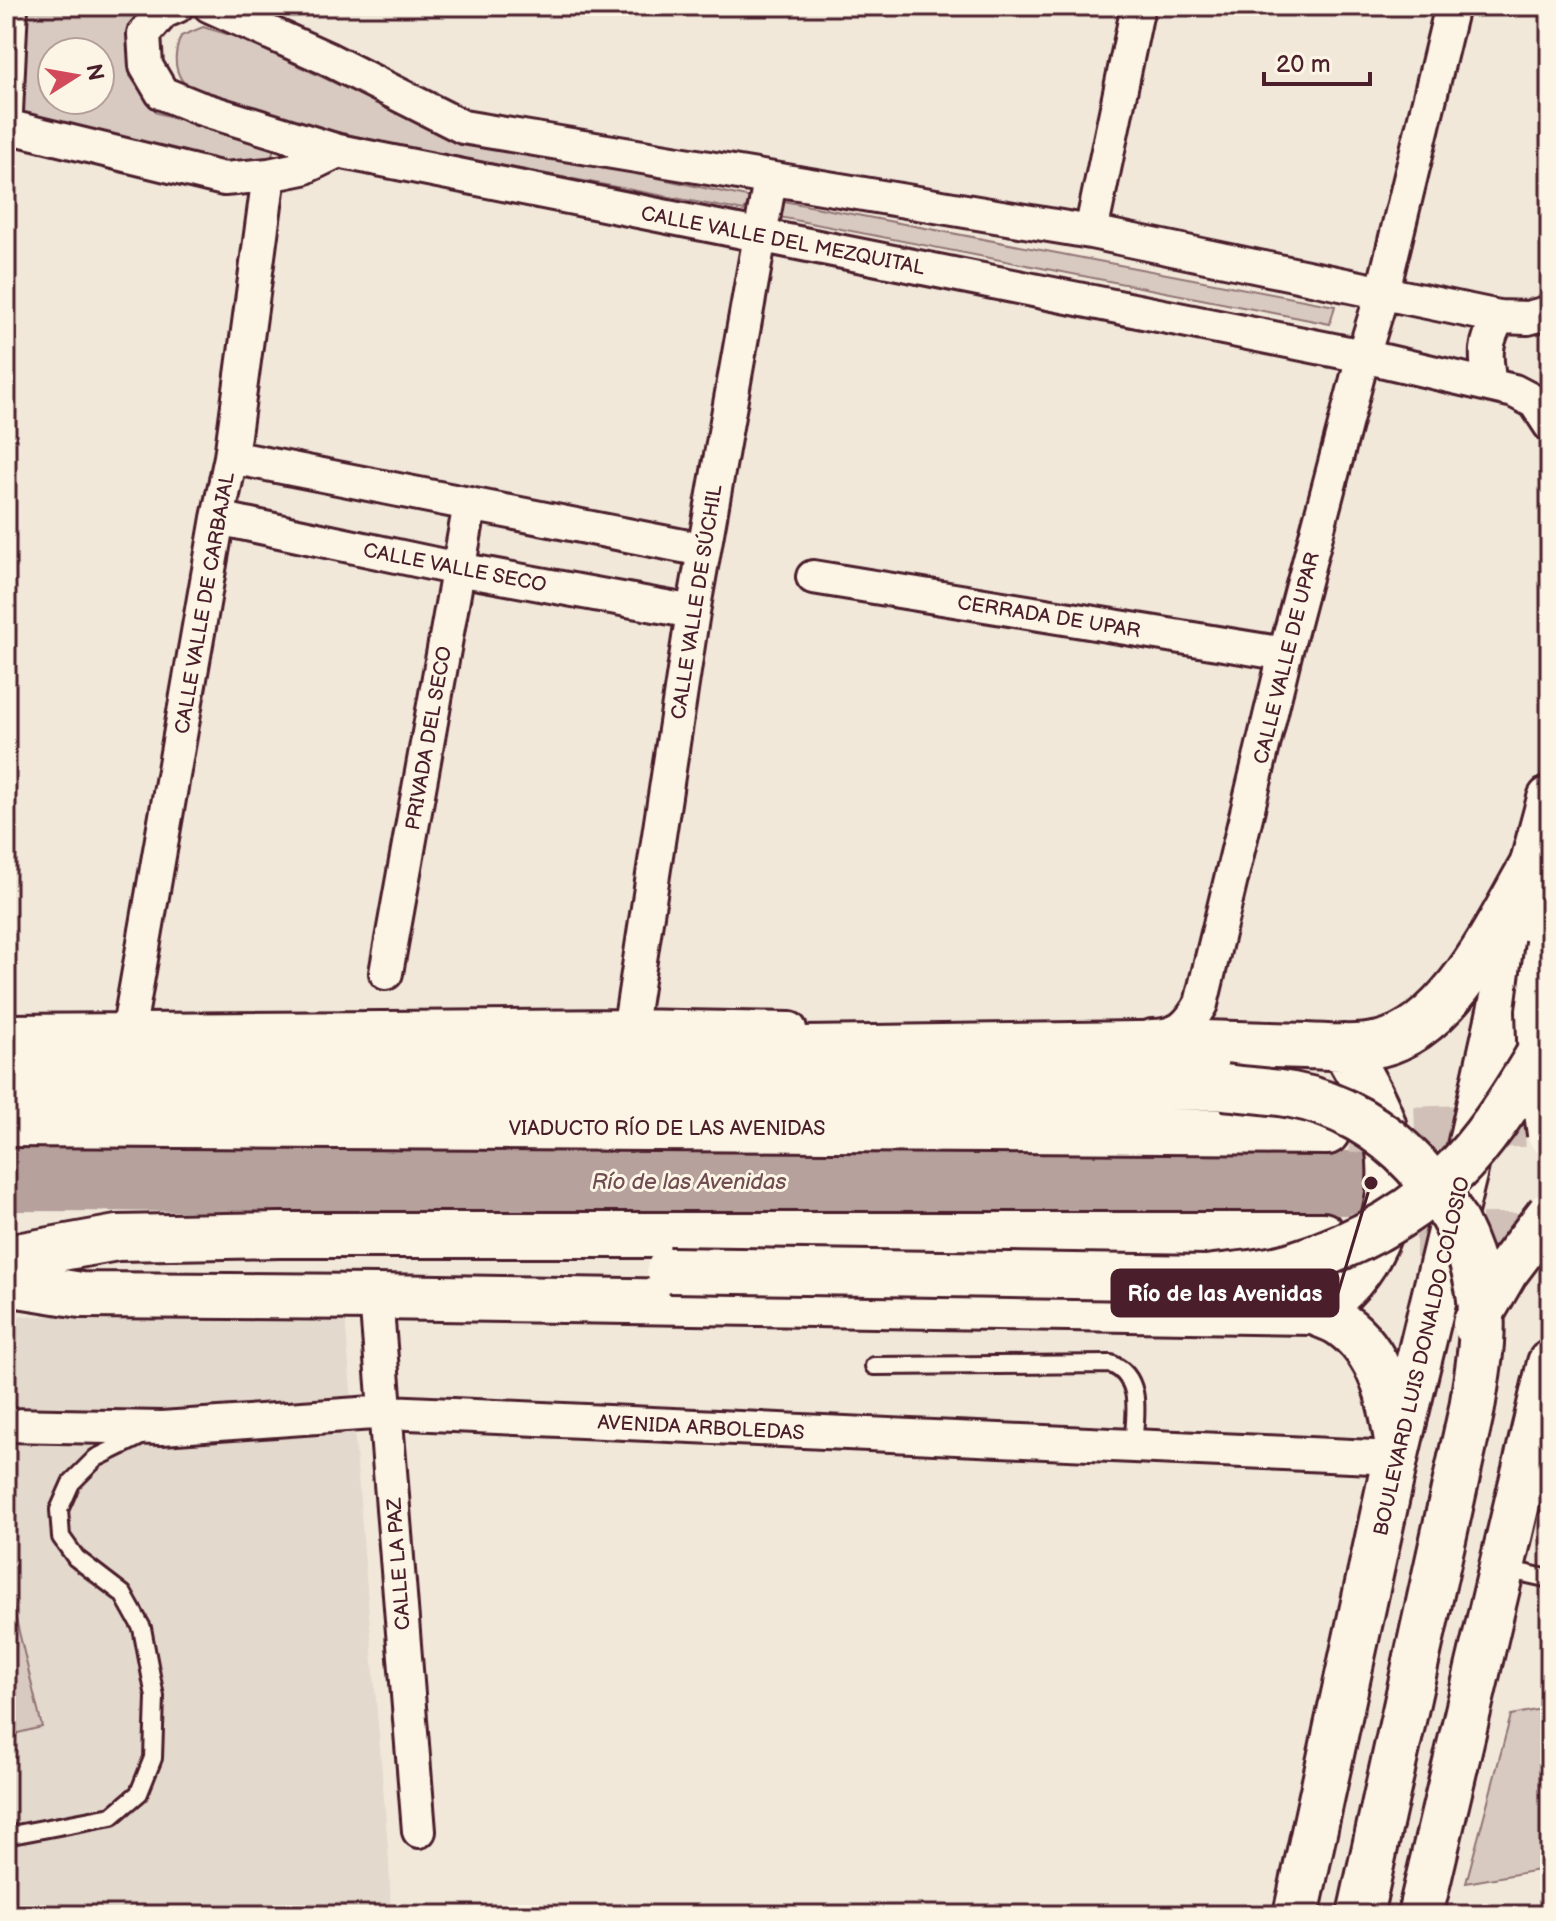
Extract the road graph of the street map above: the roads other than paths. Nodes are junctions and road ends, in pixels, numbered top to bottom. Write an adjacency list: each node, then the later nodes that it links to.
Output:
1 (11, 6): 6 (street)
2 (177, 6): 8 (street, CALLE VALLE DEL MEZQUITAL)
3 (210, 6): 10 (street)
4 (1138, 6): 11 (street)
5 (1452, 6): 13 (street, CALLE VALLE DE UPAR)
6 (6, 112)
7 (6, 126): 9 (street)
8 (338, 151): 9 (street); 12 (street, CALLE VALLE DEL MEZQUITAL)
9 (269, 175): 19 (street, CALLE VALLE DE CARBAJAL)
10 (770, 180): 11 (street); 12 (street, CALLE VALLE DE SÚCHIL)
11 (1091, 232): 13 (street)
12 (759, 235): 16 (street, CALLE VALLE DEL MEZQUITAL); 22 (street, CALLE VALLE DE SÚCHIL)
13 (1383, 291): 15 (street); 16 (street, CALLE VALLE DE UPAR)
14 (1550, 312): 15 (street)
15 (1499, 317): 17 (street)
16 (1363, 356): 17 (street, CALLE VALLE DEL MEZQUITAL); 26 (street, CALLE VALLE DE UPAR)
17 (1490, 385): 18 (street, CALLE VALLE DEL MEZQUITAL)
18 (1545, 406)
19 (231, 457): 20 (street); 21 (street, CALLE VALLE DE CARBAJAL)
20 (470, 504): 22 (street); 23 (street, PRIVADA DEL SECO)
21 (218, 518): 23 (street, CALLE VALLE SECO); 32 (street, CALLE VALLE DE CARBAJAL)
22 (703, 550): 25 (street, CALLE VALLE DE SÚCHIL)
23 (458, 569): 25 (street, CALLE VALLE SECO); 30 (street, PRIVADA DEL SECO)
24 (813, 577): 26 (street, CERRADA DE UPAR)
25 (693, 612): 31 (street, CALLE VALLE DE SÚCHIL)
26 (1285, 654): 31 (street, CALLE VALLE DE UPAR)
27 (1550, 799): 28 (main road, BOULEVARD LUIS DONALDO COLOSIO)
28 (1532, 866): 35 (main road); 55 (main road, BOULEVARD LUIS DONALDO COLOSIO)
29 (1550, 935): 40 (main road, bridge)
30 (386, 973)
31 (630, 1026): 32 (street)
32 (129, 1028): 33 (street)
33 (6, 1031)
34 (1550, 1036): 44 (main road, bridge)
35 (1344, 1047): 36 (main road); 47 (main road)
36 (6, 1061)
37 (6, 1092): 62 (main road, bridge)
38 (6, 1124): 39 (main road, VIADUCTO RÍO DE LAS AVENIDAS)
39 (1327, 1132)
40 (1550, 1134)
41 (1550, 1213): 61 (main road, bridge)
42 (1323, 1235): 43 (main road)
43 (6, 1258)
44 (6, 1271)
45 (6, 1283): 46 (main road)
46 (376, 1297): 47 (main road); 50 (street, CALLE LA PAZ)
47 (1314, 1312): 55 (main road)
48 (1550, 1363): 54 (main road)
49 (874, 1366): 53 (lane)
50 (387, 1412): 52 (street, AVENIDA ARBOLEDAS); 53 (street, AVENIDA ARBOLEDAS); 58 (street, CALLE LA PAZ)
51 (6, 1425): 52 (street, AVENIDA ARBOLEDAS)
52 (162, 1428): 59 (lane)
53 (1133, 1446): 55 (street, AVENIDA ARBOLEDAS)
54 (1537, 1446): 56 (main road)
55 (1397, 1452): 60 (main road, BOULEVARD LUIS DONALDO COLOSIO)
56 (1503, 1569): 57 (lane); 63 (main road)
57 (1550, 1579)
58 (419, 1831)
59 (6, 1836)
60 (1296, 1915)
61 (1330, 1915)
62 (1360, 1915)
63 (1420, 1915)

